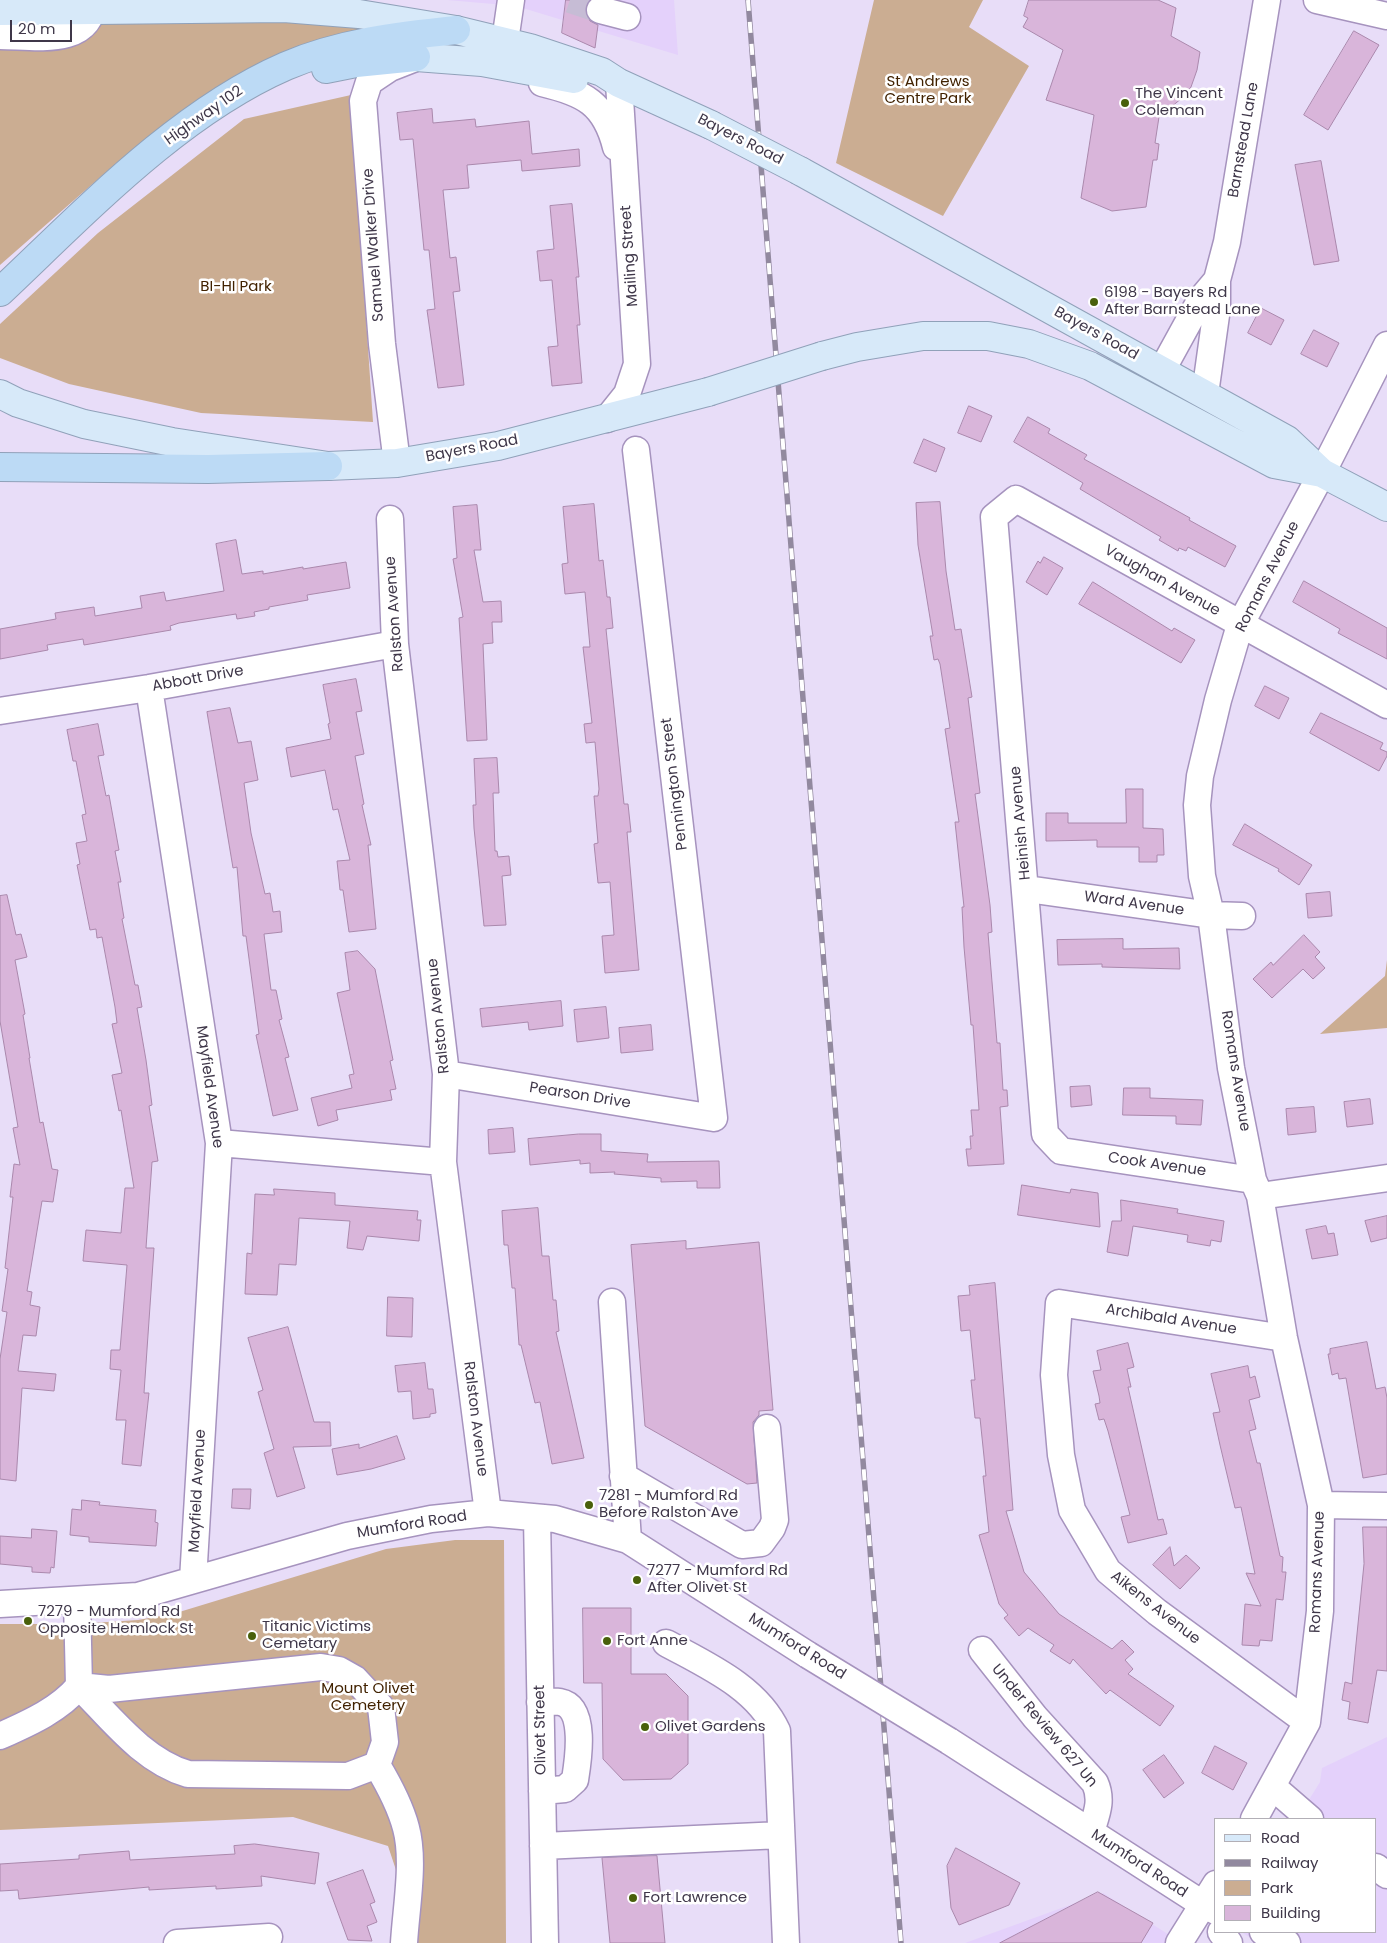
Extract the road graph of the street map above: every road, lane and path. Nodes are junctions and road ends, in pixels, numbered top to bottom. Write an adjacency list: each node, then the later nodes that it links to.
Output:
1 (511, 0): 11 (street)
2 (1267, 0): 17 (street, Barnstead Lane)
3 (1317, 0): 7 (street)
4 (93, 5): 6 (main road, Bayers Road); 9 (main road, Bayers Road); 10 (street)
5 (600, 10): 8 (street)
6 (0, 11)
7 (1387, 16)
8 (627, 17)
9 (456, 30): 11 (main road, Bayers Road); 15 (highway, Highway 102)
10 (0, 36)
11 (505, 42): 14 (main road, Bayers Road)
12 (416, 57): 13 (street, Samuel Walker Drive); 14 (main road); 15 (highway)
13 (390, 68): 16 (street); 25 (street, Samuel Walker Drive)
14 (619, 83): 16 (street, Mailing Street); 20 (main road, Bayers Road, bridge)
15 (194, 122): 18 (highway, Highway 102)
16 (625, 185): 23 (street, Mailing Street)
17 (1217, 280): 20 (street, Barnstead Lane); 22 (street, Barnstead Lane)
18 (1, 291)
19 (1387, 345): 28 (street, Romans Avenue)
20 (1162, 370): 22 (main road, Bayers Road)
21 (0, 394): 26 (main road, Bayers Road)
22 (1205, 394): 28 (main road, Bayers Road)
23 (607, 419): 25 (main road, Bayers Road); 28 (main road, Bayers Road, bridge)
24 (636, 450): 41 (street, Pennington Street)
25 (397, 463): 26 (main road, Bayers Road)
26 (328, 466): 27 (highway)
27 (0, 467)
28 (1322, 473): 30 (main road, Bayers Road); 32 (street, Romans Avenue)
29 (1016, 499): 32 (street, Vaughan Avenue); 37 (street, Heinish Avenue)
30 (1387, 507)
31 (390, 519): 33 (street, Ralston Avenue)
32 (1240, 625): 35 (street, Vaughan Avenue); 38 (street, Romans Avenue)
33 (395, 644): 34 (street, Abbott Drive); 40 (street, Ralston Avenue)
34 (149, 688): 36 (street, Abbott Drive); 42 (street, Mayfield Avenue)
35 (1387, 705)
36 (0, 711)
37 (1027, 889): 38 (street, Ward Avenue); 43 (street, Heinish Avenue)
38 (1211, 915): 39 (street, Ward Avenue); 46 (street, Romans Avenue)
39 (1242, 916)
40 (446, 1074): 41 (street, Pearson Drive); 44 (street, Ralston Avenue)
41 (714, 1118)
42 (219, 1143): 44 (street); 57 (street, Mayfield Avenue)
43 (1062, 1151): 46 (street, Cook Avenue)
44 (443, 1162): 54 (street, Ralston Avenue)
45 (1387, 1178): 46 (street, Cook Avenue)
46 (1257, 1188): 49 (street, Romans Avenue)
47 (612, 1302): 51 (street)
48 (1059, 1302): 49 (street, Archibald Avenue); 64 (street, Aikens Avenue)
49 (1284, 1338): 52 (street, Romans Avenue)
50 (767, 1428): 51 (street)
51 (623, 1476): 56 (street)
52 (1320, 1505): 53 (street); 64 (street, Romans Avenue)
53 (1387, 1506)
54 (488, 1513): 55 (street, Mumford Road); 57 (street, Mumford Road)
55 (537, 1518): 56 (street, Mumford Road); 63 (street, Olivet Street)
56 (628, 1540): 71 (street, Mumford Road, bridge)
57 (193, 1580): 58 (street, Mumford Road)
58 (76, 1601): 59 (street, Mumford Road); 62 (street)
59 (0, 1604)
60 (666, 1643): 72 (street)
61 (982, 1650): 71 (street, Under Review 627 Un)
62 (79, 1686): 65 (street); 66 (street); 66 (street)
63 (540, 1702): 68 (street, Olivet Street); 68 (street)
64 (1307, 1722): 67 (street, Romans Avenue)
65 (0, 1736)
66 (377, 1765): 78 (street)
67 (1272, 1787): 69 (street, Romans Avenue); 70 (street)
68 (542, 1791): 73 (street, Olivet Street)
69 (1255, 1818)
70 (1309, 1818)
71 (1091, 1832): 74 (street, Mumford Road)
72 (781, 1835): 73 (street); 80 (street)
73 (543, 1846): 79 (street, Olivet Street)
74 (1213, 1906): 81 (street)
75 (1265, 1933): 82 (street)
76 (269, 1937): 77 (street)
77 (177, 1943)
78 (404, 1943)
79 (545, 1943)
80 (786, 1943)
81 (1179, 1943)
82 (1287, 1943)

